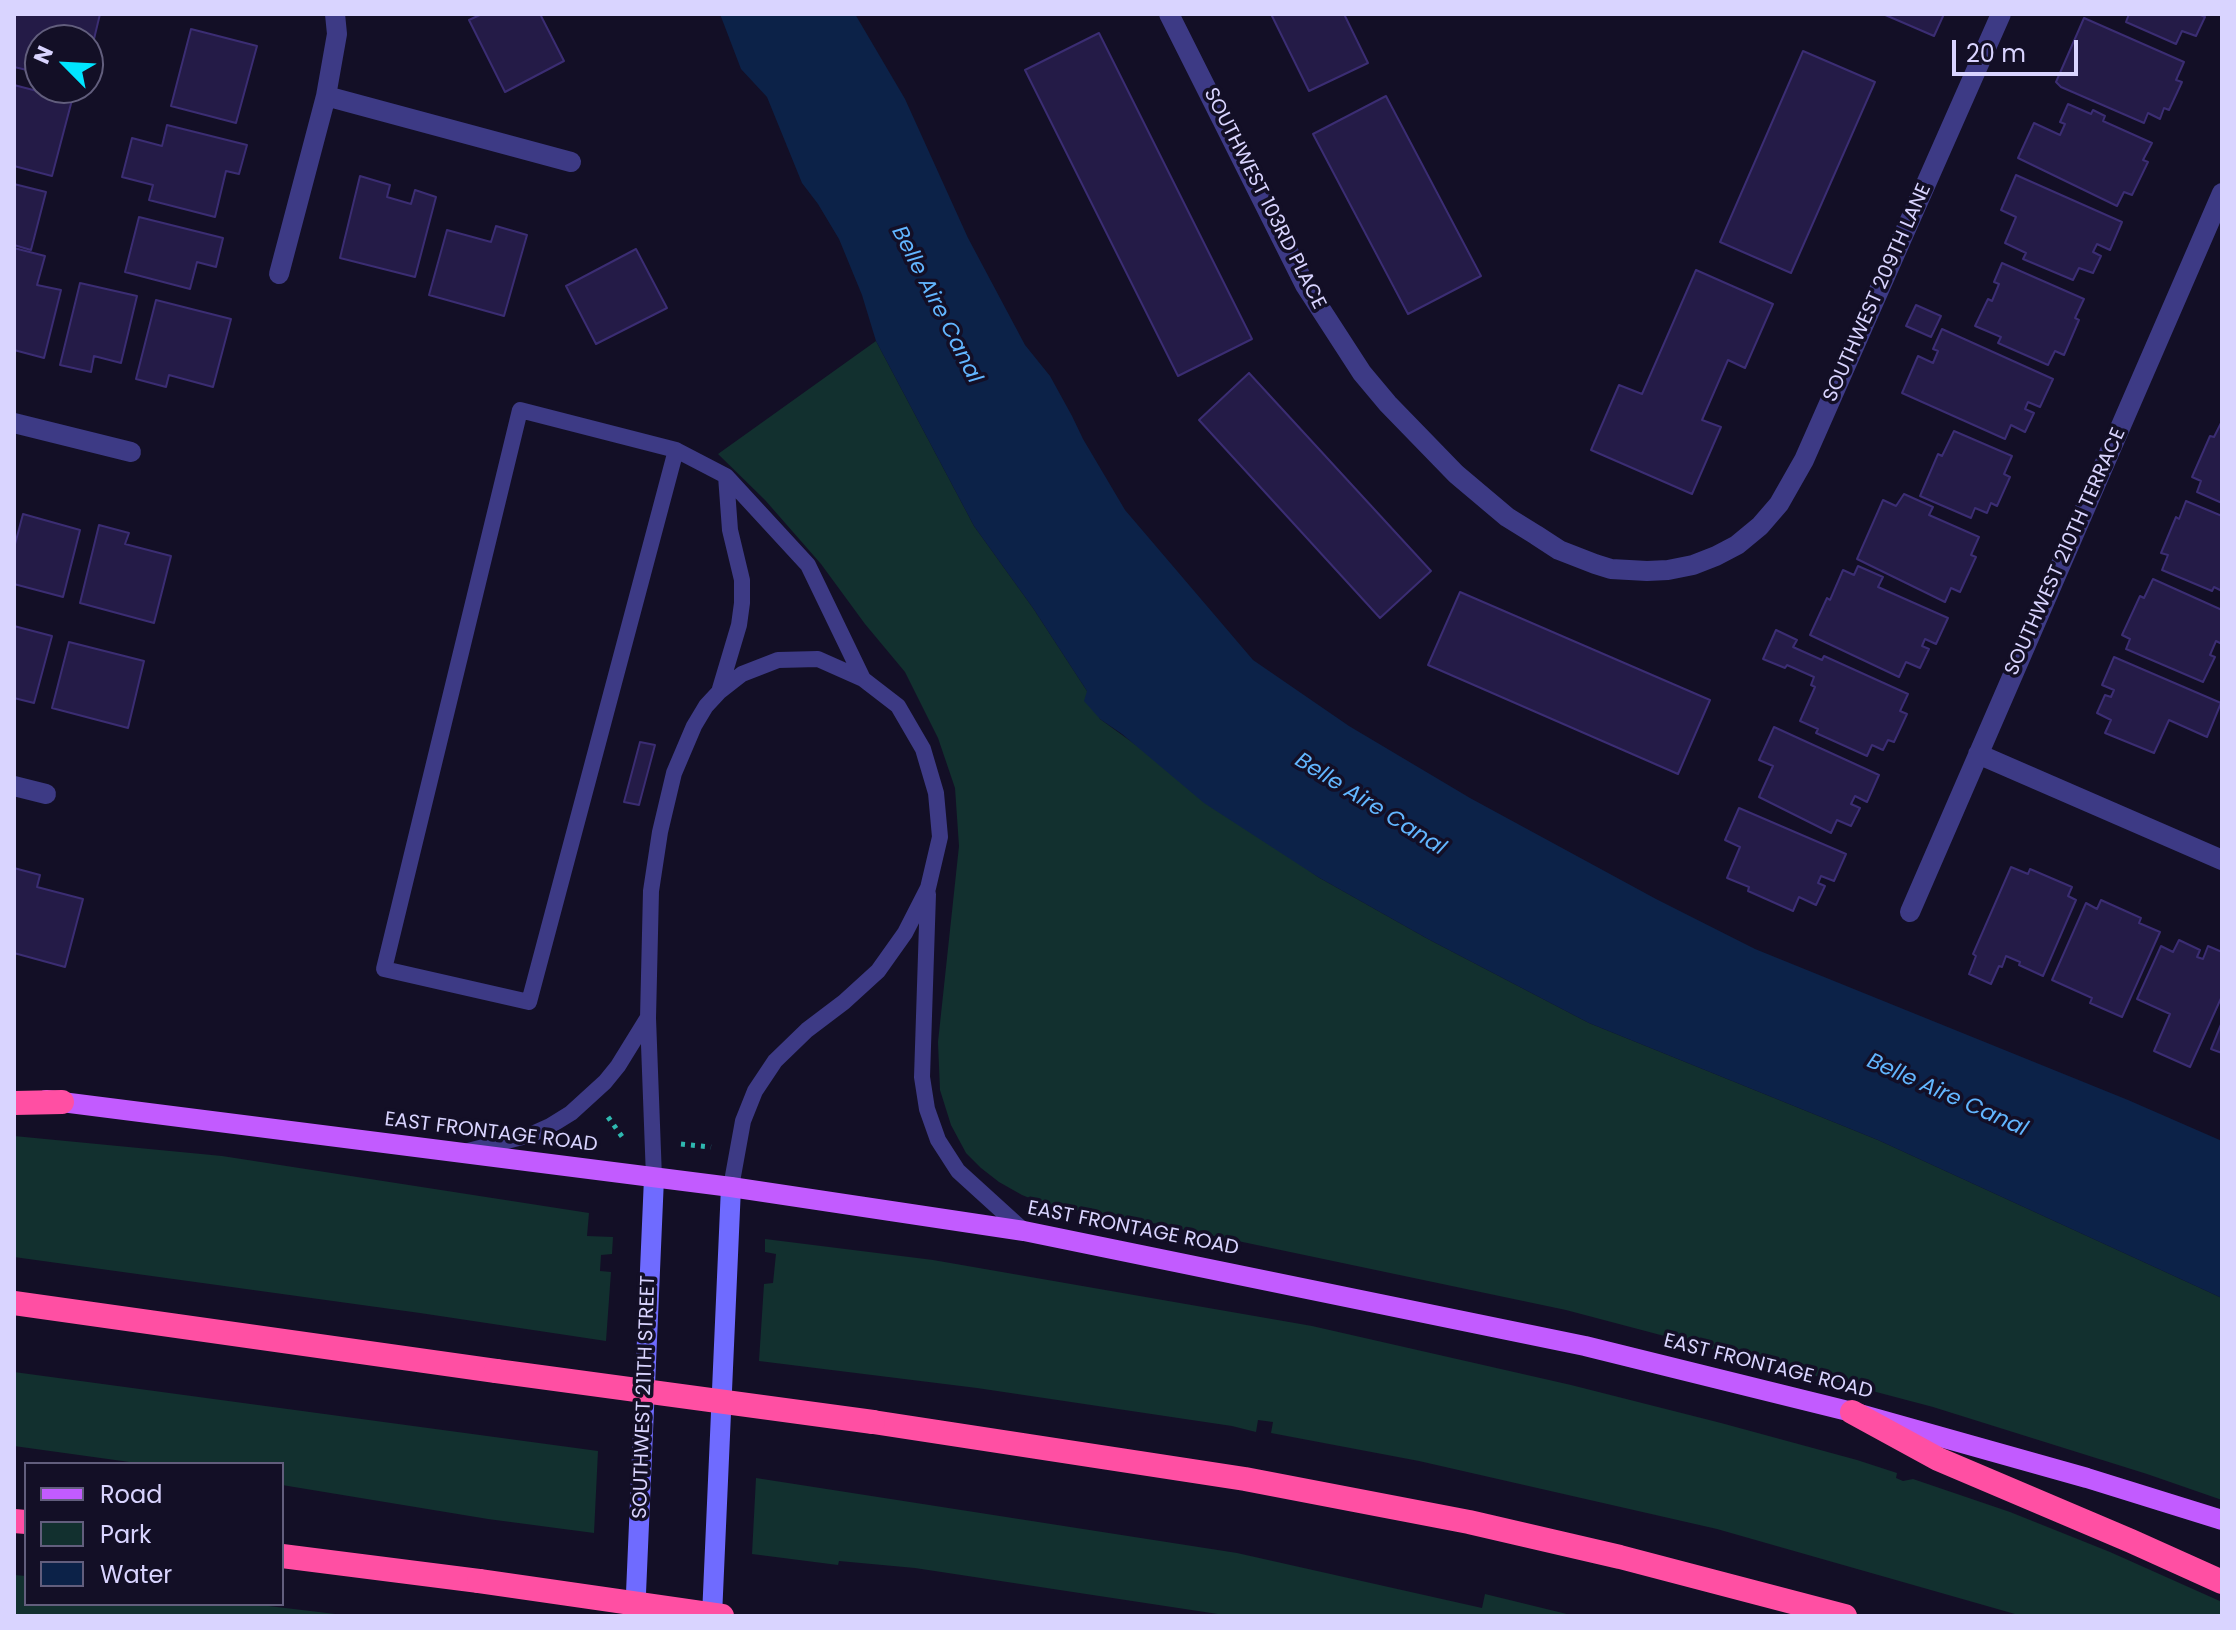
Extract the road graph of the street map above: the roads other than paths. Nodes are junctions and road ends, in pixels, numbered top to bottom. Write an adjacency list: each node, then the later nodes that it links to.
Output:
1 (335, 14): 4 (street)
2 (1169, 14): 12 (street, SOUTHWEST 103RD PLACE)
3 (2001, 14): 12 (street, SOUTHWEST 209TH LANE)
4 (326, 96): 5 (street); 7 (street)
5 (571, 162)
6 (2222, 193): 15 (street, SOUTHWEST 210TH TERRACE)
7 (279, 274)
8 (14, 423): 10 (street)
9 (676, 450): 9 (lane); 11 (lane)
10 (131, 452)
11 (726, 476): 13 (lane); 14 (lane)
12 (1726, 551)
13 (863, 679): 14 (lane); 19 (lane)
14 (719, 692): 21 (lane)
15 (1978, 754): 18 (street); 20 (street, SOUTHWEST 210TH TERRACE)
16 (14, 786): 17 (street)
17 (46, 794)
18 (2222, 860)
19 (928, 888): 27 (lane); 28 (lane)
20 (1910, 912)
21 (648, 1018): 25 (lane); 26 (lane)
22 (14, 1094): 23 (main road, EAST FRONTAGE ROAD)
23 (62, 1102): 24 (highway); 25 (main road, EAST FRONTAGE ROAD)
24 (14, 1103)
25 (460, 1153): 26 (main road, EAST FRONTAGE ROAD)
26 (654, 1178): 27 (main road, EAST FRONTAGE ROAD); 34 (main road, SOUTHWEST 211TH STREET)
27 (731, 1187): 28 (main road, EAST FRONTAGE ROAD); 35 (main road)
28 (1024, 1231): 30 (main road, EAST FRONTAGE ROAD)
29 (14, 1303): 37 (highway, bridge)
30 (1852, 1412): 31 (main road, EAST FRONTAGE ROAD); 33 (highway)
31 (2222, 1520)
32 (284, 1556): 36 (highway, bridge)
33 (2222, 1582)
34 (635, 1616)
35 (712, 1616)
36 (722, 1616)
37 (1845, 1616)

